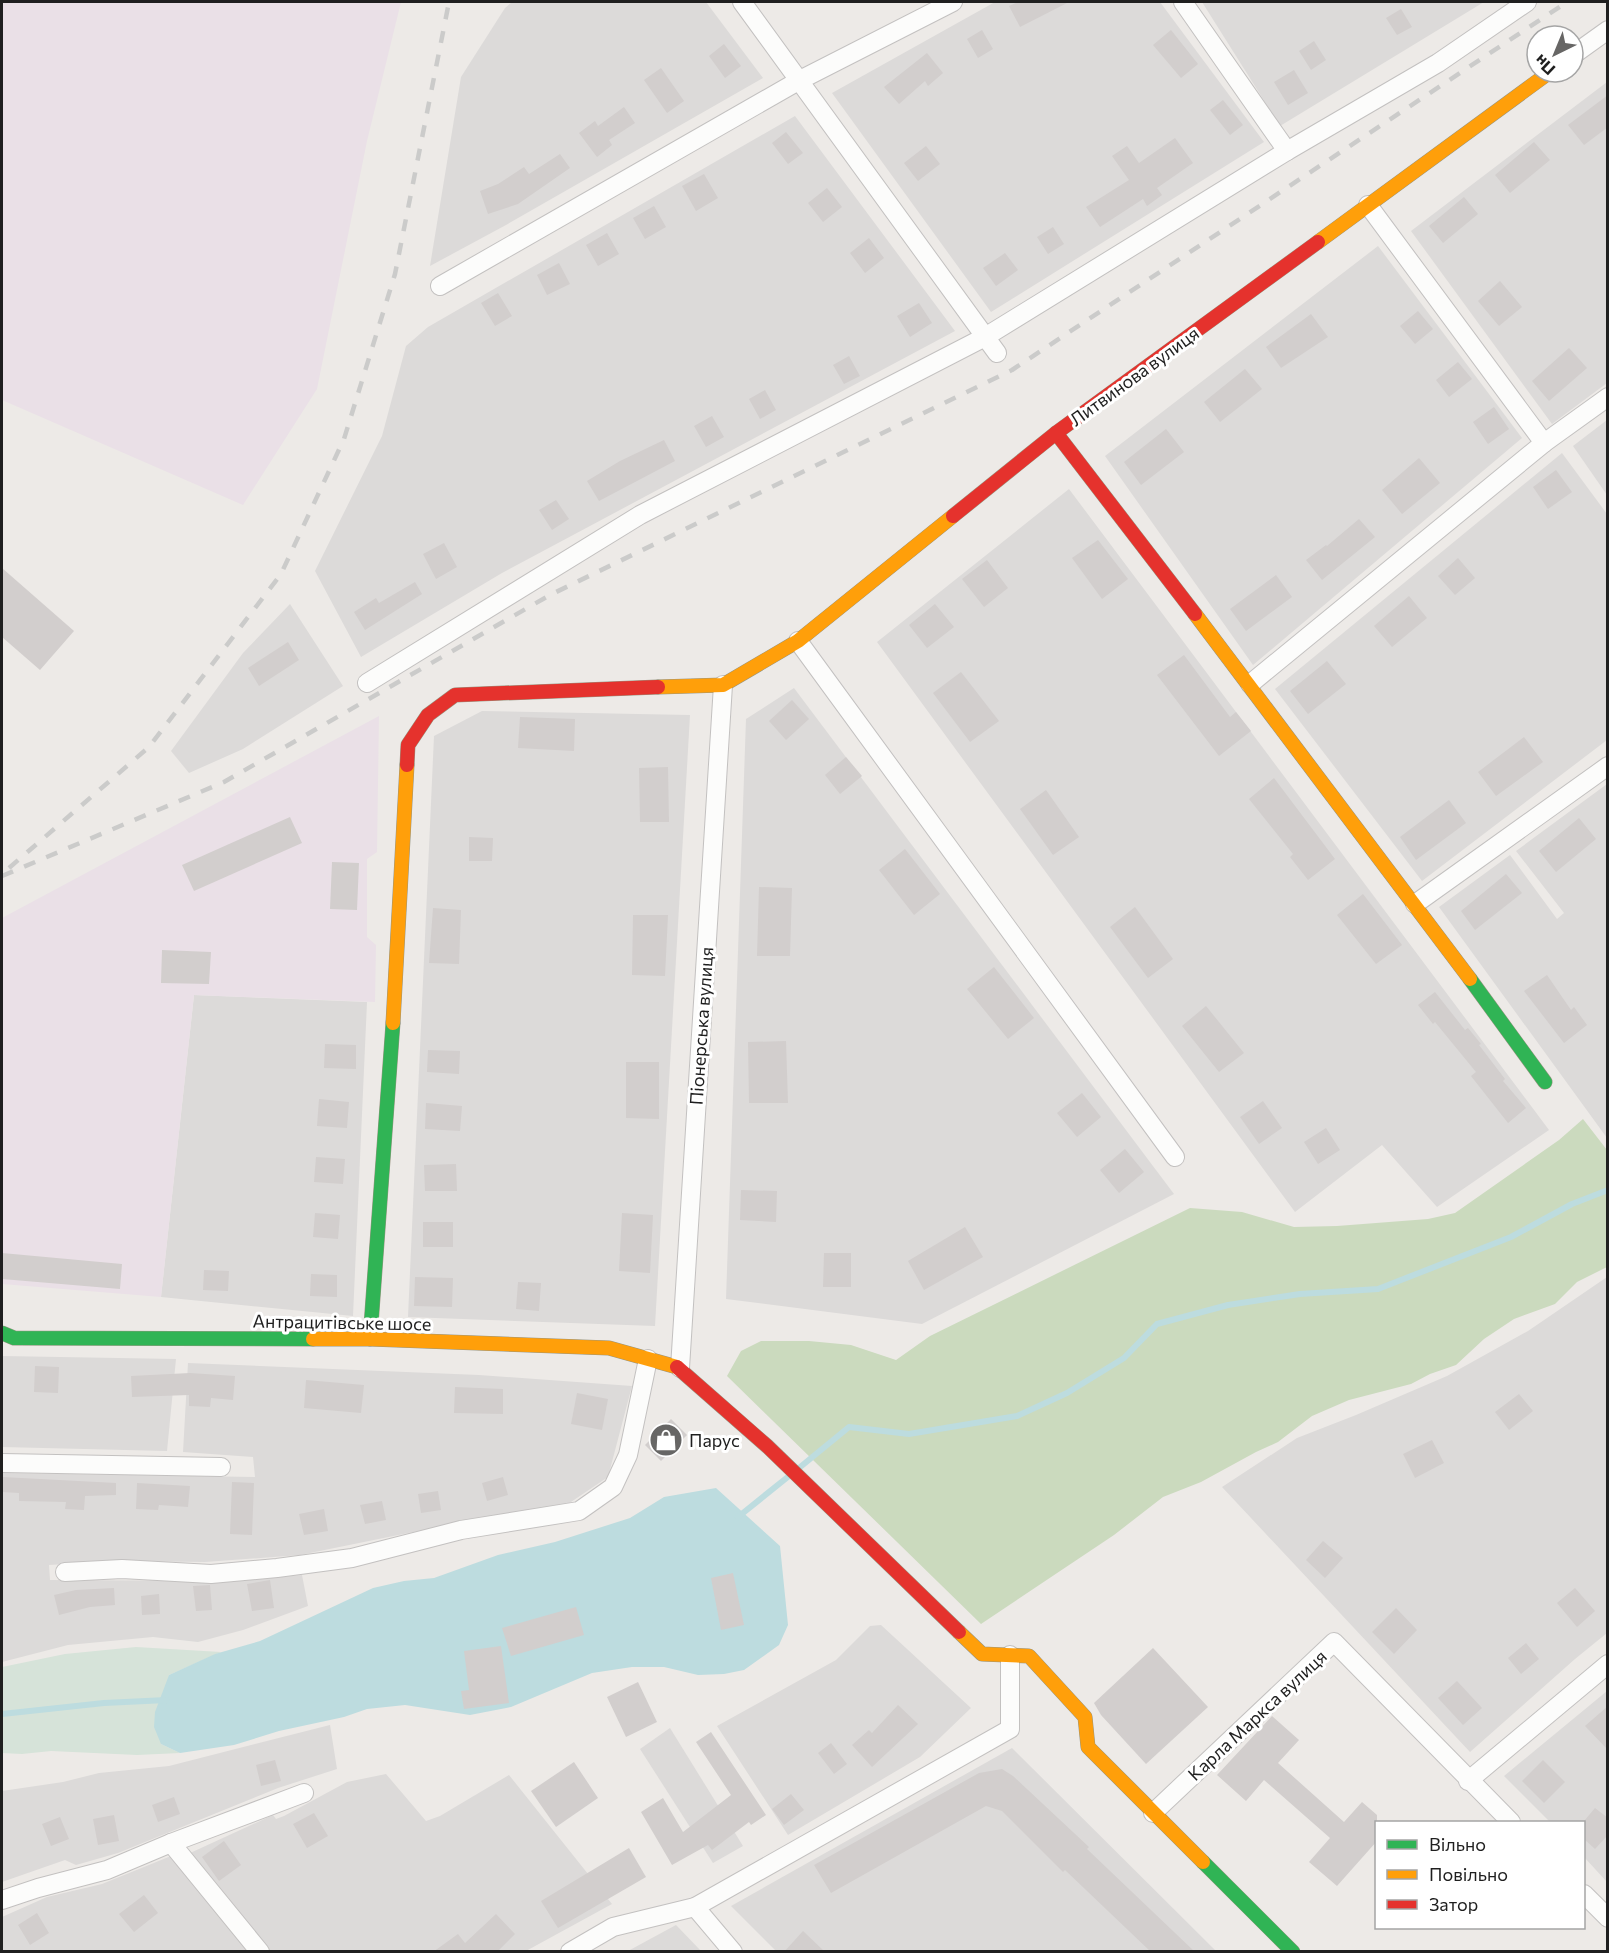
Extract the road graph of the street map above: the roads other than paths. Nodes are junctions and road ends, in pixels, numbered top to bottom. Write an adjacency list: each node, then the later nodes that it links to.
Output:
1 (742, 2): 7 (street)
2 (953, 2): 7 (street)
3 (1183, 2): 9 (street)
4 (1527, 2): 9 (street)
5 (1608, 30): 6 (street)
6 (1585, 46)
7 (800, 80): 11 (street); 12 (street)
8 (1534, 84): 10 (street, Литвинова вулиця)
9 (1287, 150): 12 (street)
10 (1368, 205): 15 (street, Литвинова вулиця); 16 (street)
11 (440, 286)
12 (985, 337): 13 (street); 18 (street)
13 (997, 353)
14 (1608, 397): 16 (street)
15 (1056, 433): 17 (street, Литвинова вулиця); 19 (street)
16 (1544, 443): 19 (street)
17 (798, 641): 20 (street, Литвинова вулиця); 24 (street)
18 (367, 683)
19 (1250, 684): 22 (street)
20 (723, 685): 26 (street); 28 (street, Піонерська вулиця)
21 (1608, 766): 22 (street)
22 (1415, 904): 23 (street)
23 (1545, 1082)
24 (1174, 1157)
25 (2, 1333): 26 (street, Антрацитівське шосе)
26 (370, 1339): 27 (street, Антрацитівське шосе)
27 (648, 1359): 28 (street, Антрацитівське шосе); 31 (street)
28 (680, 1368): 32 (street)
29 (2, 1463): 30 (street)
30 (221, 1467)
31 (65, 1572)
32 (1010, 1655): 36 (street); 41 (street)
33 (1608, 1664): 34 (street)
34 (1468, 1781): 36 (street, Карла Маркса вулиця); 37 (street, Карла Маркса вулиця)
35 (304, 1793): 38 (street)
36 (1153, 1813): 46 (street)
37 (1510, 1821)
38 (171, 1843): 40 (street); 43 (street)
39 (1585, 1895): 42 (street)
40 (2, 1900)
41 (695, 1907): 44 (street); 45 (street)
42 (1608, 1918)
43 (260, 1952)
44 (570, 1952)
45 (733, 1952)
46 (1293, 1952)

